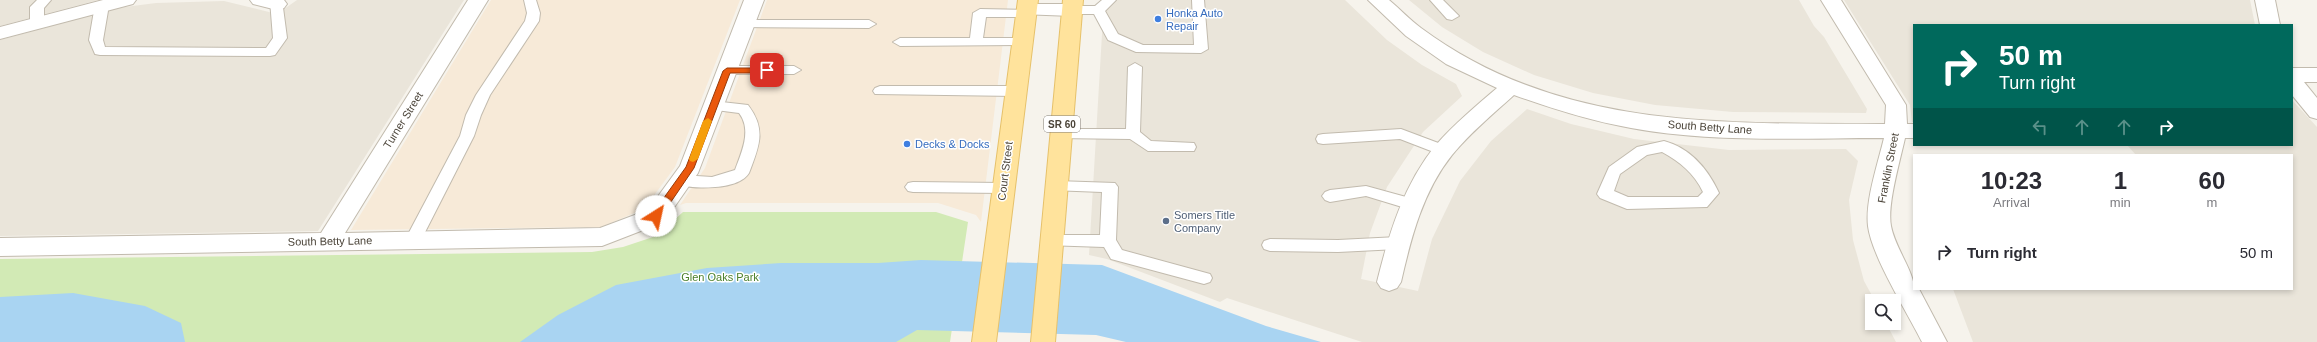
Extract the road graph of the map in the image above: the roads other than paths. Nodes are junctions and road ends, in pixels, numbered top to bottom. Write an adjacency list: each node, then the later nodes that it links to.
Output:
1 (45, 0): 18 (lane)
2 (126, 0): 13 (street)
3 (478, 0): 52 (street, Turner Street)
4 (530, 0): 51 (lane)
5 (754, 0): 19 (street)
6 (1110, 0): 16 (lane)
7 (1198, 0): 16 (lane)
8 (1378, 0): 32 (street, South Betty Lane)
9 (1436, 0): 17 (lane)
10 (1831, 0): 38 (street, Franklin Street)
11 (2265, 0): 21 (street)
12 (274, 1): 13 (lane)
13 (102, 5): 18 (street)
14 (1072, 5): 15 (street); 16 (lane); 39 (main road, SR 60)
15 (1027, 8): 24 (lane); 25 (main road, Court Street)
16 (1098, 10)
17 (1452, 16)
18 (37, 23): 22 (street)
19 (745, 24): 20 (lane); 28 (street)
20 (869, 24)
21 (2270, 24)
22 (0, 33)
23 (900, 42): 24 (lane)
24 (976, 42): 25 (lane)
25 (1022, 42): 34 (main road, Court Street)
26 (1136, 67): 40 (lane)
27 (794, 70): 28 (lane)
28 (727, 71): 35 (street)
29 (2293, 75): 30 (street)
30 (2317, 75)
31 (2293, 82): 36 (street)
32 (1511, 87): 37 (street, South Betty Lane); 44 (street)
33 (880, 91): 34 (lane)
34 (1016, 91): 48 (main road, Court Street)
35 (713, 106): 45 (street); 45 (lane)
36 (2317, 112)
37 (1667, 125): 38 (street, South Betty Lane); 42 (lane)
38 (1905, 131): 62 (street, Franklin Street)
39 (1061, 134): 40 (lane); 46 (main road, SR 60)
40 (1133, 134): 43 (lane)
41 (1323, 139): 44 (lane)
42 (1664, 146): 42 (lane)
43 (1189, 147)
44 (1444, 151): 50 (street)
45 (681, 180): 51 (street, South Betty Lane)
46 (1056, 186): 53 (lane); 55 (main road, SR 60)
47 (913, 187): 48 (lane)
48 (1003, 188): 60 (main road, Court Street)
49 (1330, 196): 50 (lane)
50 (1412, 204): 54 (street)
51 (413, 240): 52 (street, South Betty Lane)
52 (328, 241): 57 (street, South Betty Lane)
53 (1108, 241): 55 (lane); 58 (lane)
54 (1398, 243): 56 (lane); 59 (street)
55 (1051, 245): 61 (main road, SR 60)
56 (1270, 245)
57 (0, 247)
58 (1204, 278)
59 (1389, 282)
60 (984, 342)
61 (1043, 342)
62 (1935, 342)

